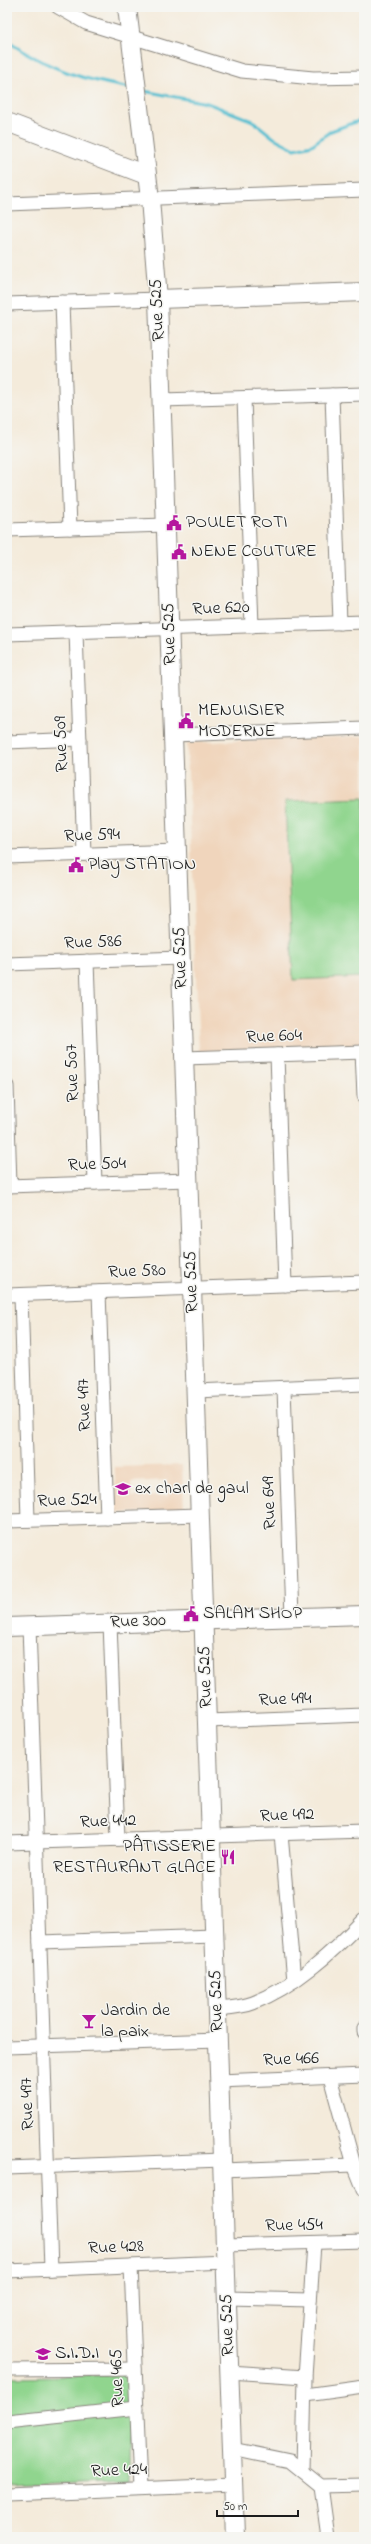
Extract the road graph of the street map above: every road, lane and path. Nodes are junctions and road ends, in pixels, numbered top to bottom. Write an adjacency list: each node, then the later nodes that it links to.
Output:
1 (58, 7): 3 (street)
2 (127, 7): 3 (street, Rue 525)
3 (131, 37): 4 (street); 6 (street, Rue 525)
4 (364, 77)
5 (7, 122): 6 (street)
6 (146, 175): 8 (street, Rue 525)
7 (364, 190): 8 (street)
8 (150, 199): 9 (street); 11 (street, Rue 525)
9 (7, 204)
10 (364, 292): 11 (street)
11 (158, 299): 12 (street); 17 (street, Rue 525)
12 (62, 302): 13 (street); 19 (street)
13 (7, 304)
14 (364, 394): 15 (street)
15 (332, 395): 16 (street); 22 (street)
16 (244, 398): 17 (street); 23 (street)
17 (162, 400): 18 (street, Rue 525)
18 (166, 525): 19 (street); 24 (street, Rue 525)
19 (70, 528): 20 (street)
20 (7, 530)
21 (364, 622): 22 (street, Rue 620)
22 (340, 623): 23 (street, Rue 620)
23 (252, 626): 24 (street, Rue 620)
24 (170, 629): 25 (street, Rue 620); 28 (street, Rue 525)
25 (76, 632): 26 (street, Rue 620); 29 (street, Rue 509)
26 (7, 634)
27 (364, 728): 28 (street)
28 (173, 735): 31 (street, Rue 525)
29 (80, 739): 30 (street); 32 (street, Rue 509)
30 (7, 742)
31 (177, 851): 32 (street, Rue 594); 34 (street, Rue 525)
32 (84, 854): 33 (street, Rue 594)
33 (7, 857)
34 (181, 958): 35 (street, Rue 586); 39 (street, Rue 525)
35 (87, 961): 36 (street, Rue 586); 43 (street, Rue 507)
36 (7, 964)
37 (363, 1052): 38 (street, Rue 604); 41 (street)
38 (277, 1055): 39 (street, Rue 604); 46 (street)
39 (184, 1058): 42 (street, Rue 525)
40 (7, 1086): 44 (street)
41 (364, 1096)
42 (188, 1180): 43 (street, Rue 504); 47 (street, Rue 525)
43 (95, 1184): 44 (street, Rue 504)
44 (9, 1186)
45 (364, 1282): 46 (street, Rue 580)
46 (285, 1285): 47 (street, Rue 580)
47 (192, 1288): 48 (street, Rue 580); 53 (street, Rue 525)
48 (99, 1292): 49 (street, Rue 580); 55 (street, Rue 497)
49 (21, 1294): 50 (street, Rue 580); 56 (street)
50 (7, 1295)
51 (364, 1384): 52 (street)
52 (284, 1388): 53 (street); 59 (street, Rue 649)
53 (196, 1392): 54 (street, Rue 525)
54 (200, 1515): 55 (street, Rue 524); 60 (street, Rue 525)
55 (107, 1518): 56 (street, Rue 524)
56 (28, 1520): 57 (street, Rue 524)
57 (7, 1521)
58 (364, 1615): 59 (street, Rue 300)
59 (292, 1617): 60 (street, Rue 300)
60 (204, 1620): 61 (street, Rue 300); 65 (street, Rue 525)
61 (110, 1623): 62 (street, Rue 300); 69 (street)
62 (29, 1626): 63 (street, Rue 300); 70 (street, Rue 497)
63 (7, 1627)
64 (364, 1715): 65 (street, Rue 494)
65 (207, 1721): 68 (street, Rue 525)
66 (364, 1831): 67 (street, Rue 492)
67 (281, 1834): 68 (street, Rue 492); 75 (street)
68 (211, 1836): 69 (street, Rue 442); 73 (street, Rue 525)
69 (118, 1839): 70 (street, Rue 442)
70 (37, 1842): 71 (street, Rue 442); 74 (street, Rue 497)
71 (7, 1843)
72 (364, 1919): 75 (street)
73 (214, 1936): 74 (street); 76 (street, Rue 525)
74 (40, 1942): 80 (street, Rue 497)
75 (294, 1981): 76 (street)
76 (217, 2010): 79 (street, Rue 525)
77 (364, 2028): 78 (street)
78 (364, 2032)
79 (218, 2040): 80 (street); 84 (street, Rue 525)
80 (44, 2046): 81 (street); 87 (street, Rue 497)
81 (7, 2047)
82 (364, 2075): 83 (street, Rue 466)
83 (330, 2076): 84 (street, Rue 466); 86 (street)
84 (219, 2081): 85 (street, Rue 525)
85 (222, 2165): 86 (street); 87 (street); 92 (street, Rue 525)
86 (354, 2165): 89 (street)
87 (48, 2166): 88 (street); 94 (street, Rue 497)
88 (7, 2168)
89 (364, 2190)
90 (364, 2241): 91 (street, Rue 454)
91 (314, 2244): 92 (street, Rue 454); 97 (street)
92 (225, 2253): 93 (street, Rue 428); 96 (street, Rue 525)
93 (131, 2266): 94 (street, Rue 428); 98 (street, Rue 465)
94 (51, 2269): 95 (street, Rue 428)
95 (7, 2270)
96 (227, 2298): 97 (street); 100 (street, Rue 525)
97 (310, 2300): 101 (street)
98 (136, 2369): 99 (street); 104 (street, Rue 465)
99 (7, 2370)
100 (229, 2372): 101 (street); 106 (street, Rue 525)
101 (305, 2377): 103 (street)
102 (364, 2387): 103 (street)
103 (306, 2395): 107 (street)
104 (137, 2408): 105 (street); 111 (street, Rue 465)
105 (7, 2422)
106 (232, 2449): 107 (street); 108 (street, Rue 525)
107 (303, 2470): 110 (street)
108 (233, 2485): 111 (street, Rue 424); 113 (street, Rue 525)
109 (364, 2485): 110 (street)
110 (321, 2486): 114 (street)
111 (140, 2488): 112 (street, Rue 424)
112 (7, 2494)
113 (235, 2537)
114 (328, 2537)

